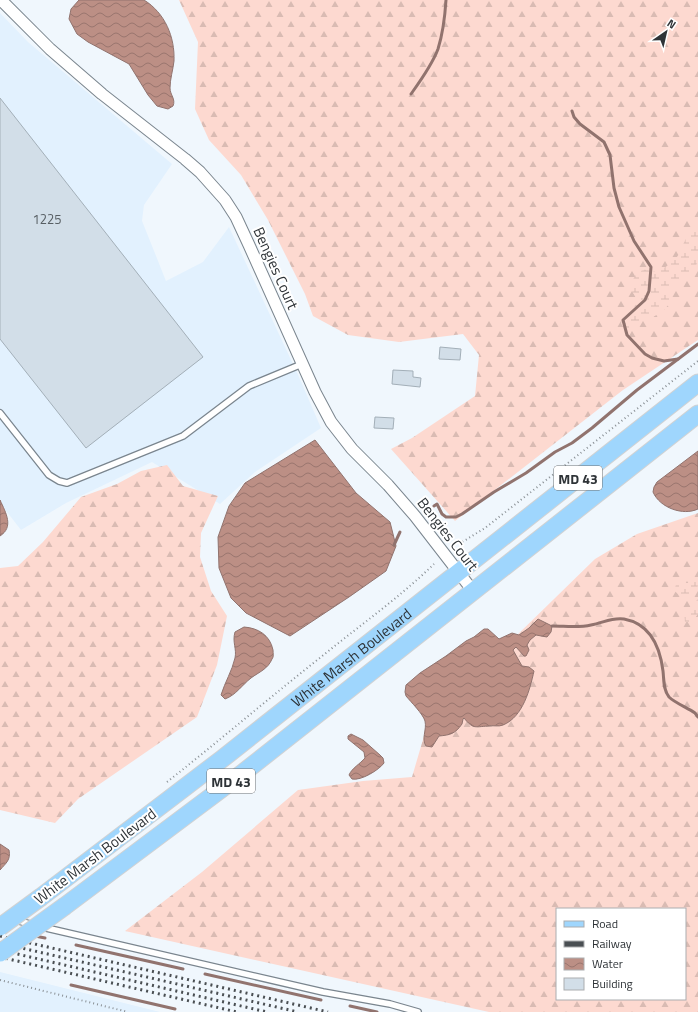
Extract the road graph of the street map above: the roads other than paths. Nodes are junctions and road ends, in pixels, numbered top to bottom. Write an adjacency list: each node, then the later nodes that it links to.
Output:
1 (1, 0): 2 (street, Bengies Court)
2 (302, 364): 4 (lane); 6 (street, Bengies Court)
3 (698, 383): 6 (main road, White Marsh Boulevard / MD 43)
4 (0, 413)
5 (698, 414): 7 (main road, White Marsh Boulevard / MD 43)
6 (458, 572): 7 (street, Bengies Court); 9 (main road, White Marsh Boulevard / MD 43, bridge)
7 (473, 591): 10 (main road, White Marsh Boulevard / MD 43, bridge)
8 (0, 916): 11 (lane)
9 (0, 927)
10 (0, 953)
11 (418, 1012)

